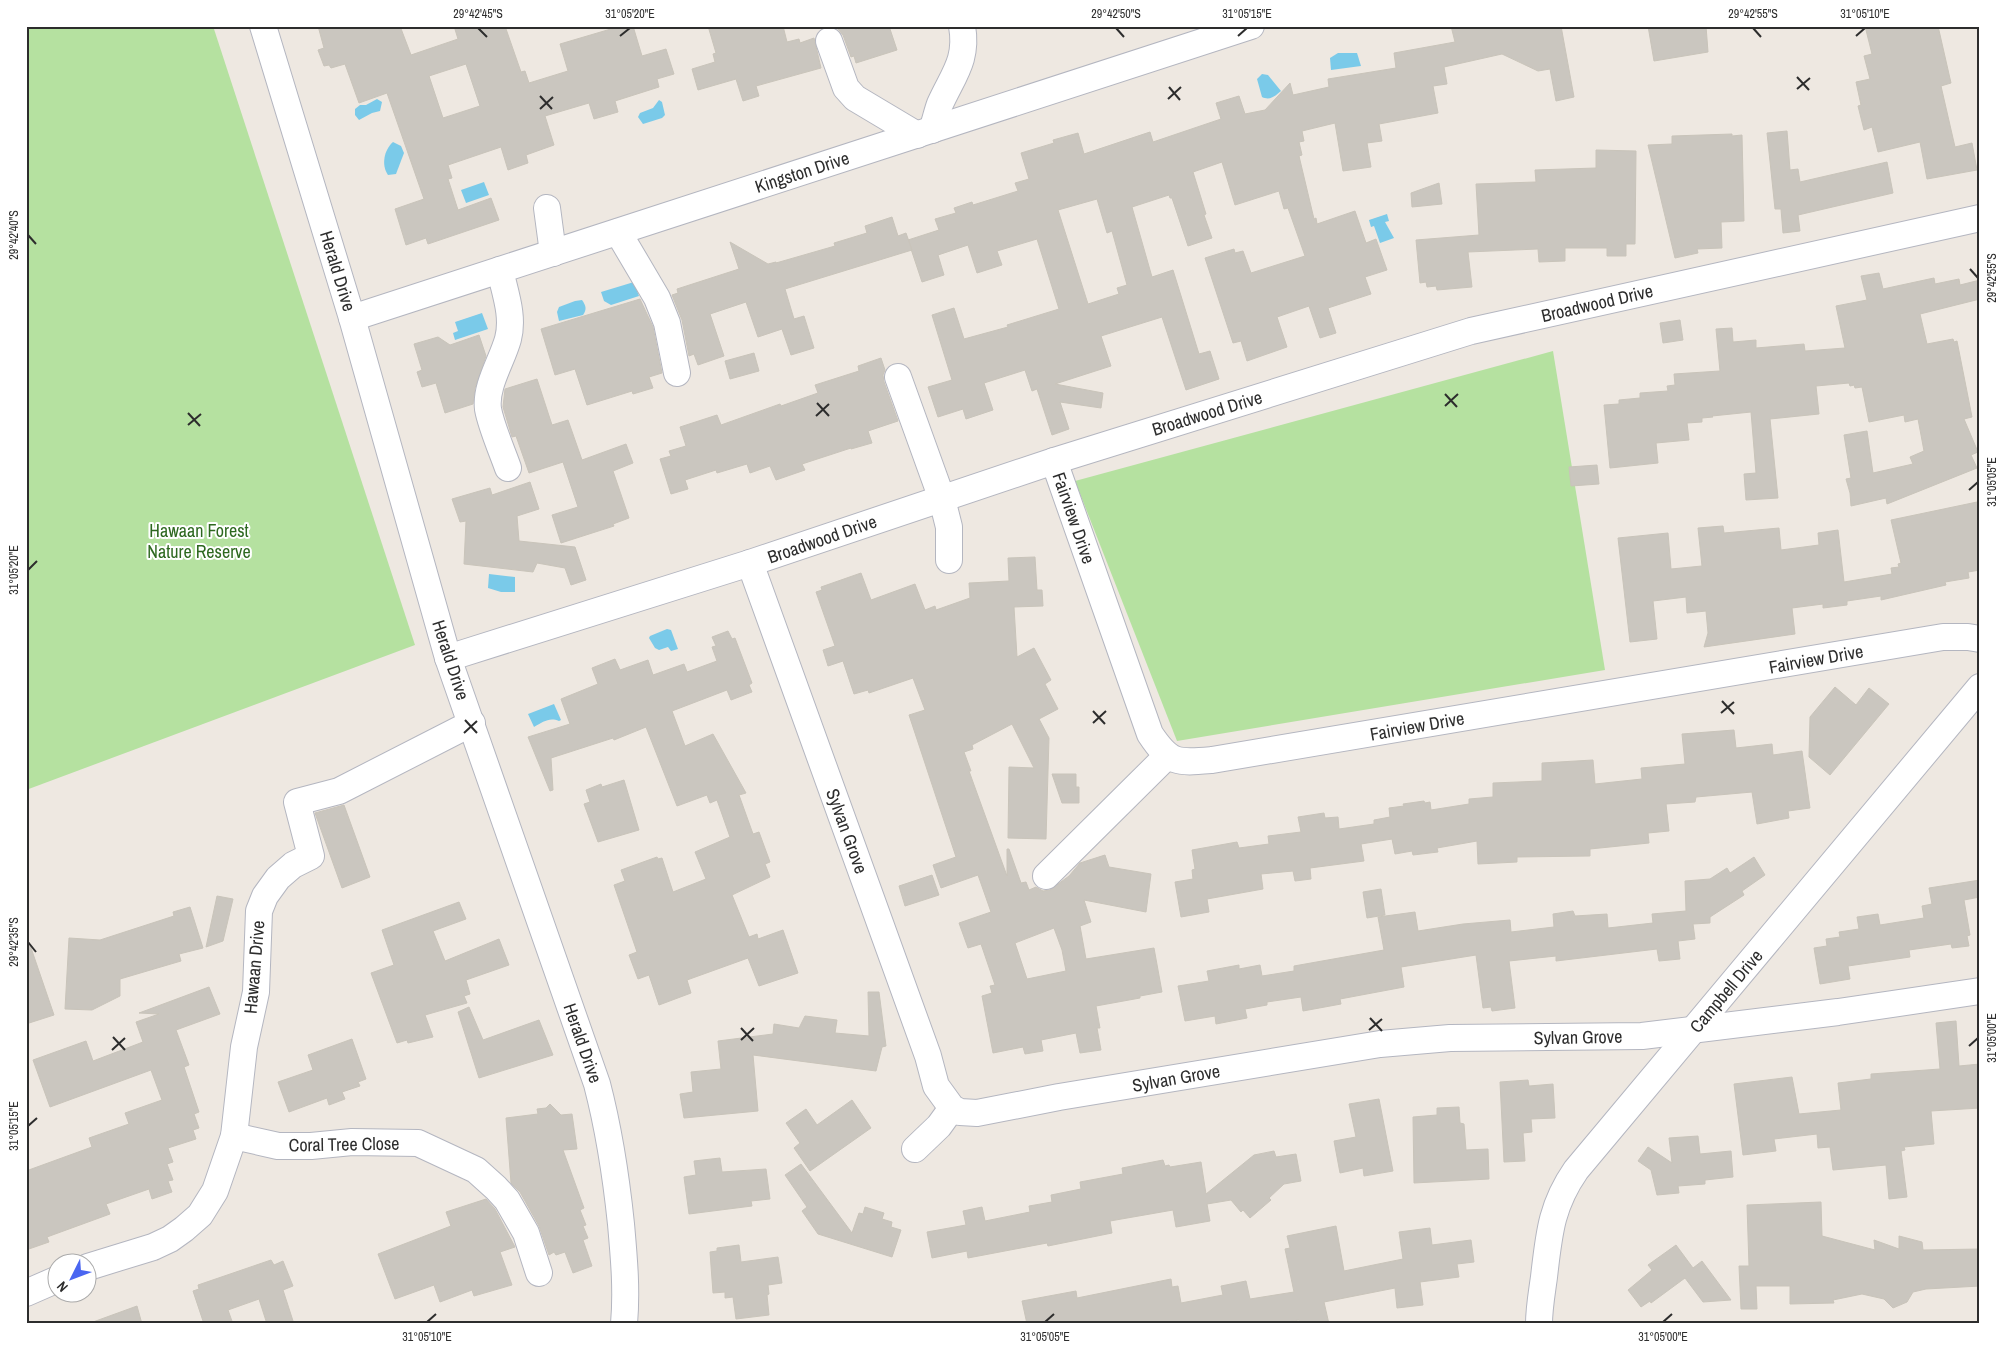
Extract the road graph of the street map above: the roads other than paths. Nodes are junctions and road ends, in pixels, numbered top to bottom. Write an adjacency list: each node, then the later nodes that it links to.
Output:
1 (264, 26): 11 (street, Herald Drive)
2 (962, 26): 5 (street)
3 (1251, 26): 5 (street, Kingston Drive)
4 (829, 41): 5 (street)
5 (924, 133): 8 (street, Kingston Drive)
6 (547, 208): 9 (street)
7 (1980, 218): 14 (street, Broadwood Drive)
8 (618, 232): 9 (street, Kingston Drive); 12 (street)
9 (553, 253): 10 (street, Kingston Drive)
10 (500, 270): 11 (street, Kingston Drive); 15 (street)
11 (352, 318): 20 (street, Herald Drive)
12 (677, 373)
13 (898, 377): 16 (street)
14 (1054, 461): 16 (street, Broadwood Drive); 23 (street, Fairview Drive)
15 (508, 468)
16 (942, 499): 17 (street); 18 (street, Broadwood Drive)
17 (949, 560)
18 (750, 563): 20 (street, Broadwood Drive); 27 (street, Sylvan Grove)
19 (1980, 639): 23 (street, Fairview Drive)
20 (448, 658): 22 (street, Herald Drive)
21 (1980, 687): 26 (street, Campbell Drive)
22 (472, 723): 28 (street, Hawaan Drive); 34 (street, Herald Drive)
23 (1167, 756): 24 (street)
24 (1046, 876)
25 (1980, 991): 26 (street, Sylvan Grove)
26 (1693, 1030): 27 (street, Sylvan Grove); 35 (street, Campbell Drive)
27 (952, 1108): 29 (street)
28 (234, 1136): 30 (street, Hawaan Drive); 31 (street, Coral Tree Close)
29 (914, 1150)
30 (98, 1264)
31 (540, 1272)
32 (48, 1283): 33 (street)
33 (26, 1292)
34 (624, 1324)
35 (1538, 1324)

